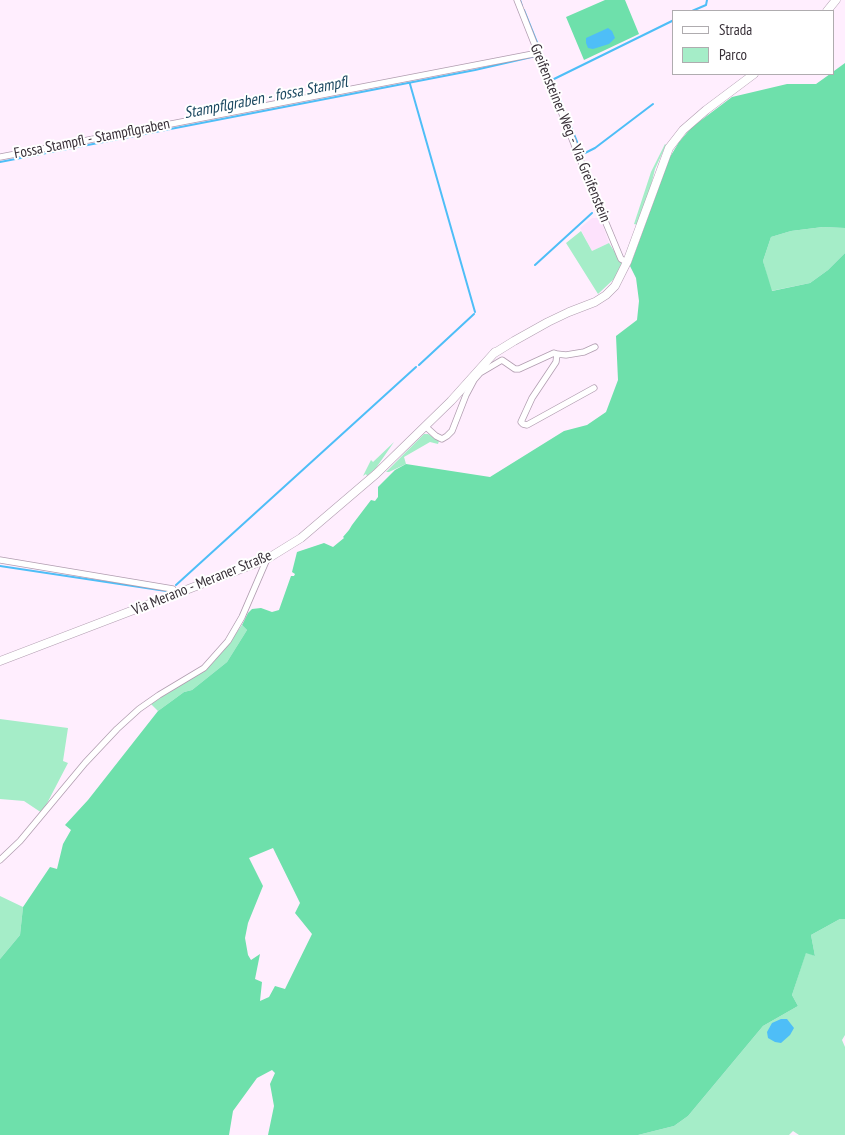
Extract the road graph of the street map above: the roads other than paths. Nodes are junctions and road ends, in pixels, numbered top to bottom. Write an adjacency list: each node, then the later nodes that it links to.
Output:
1 (517, 0): 4 (street, Greifensteiner Weg - Via Greifenstein)
2 (836, 0): 3 (main road)
3 (828, 10)
4 (538, 53): 6 (street, Fossa Stampfl - Stampflgraben); 7 (street, Greifensteiner Weg - Via Greifenstein)
5 (753, 75): 7 (main road, Via Merano - Meraner Straße)
6 (0, 157)
7 (627, 262): 11 (main road, Via Merano - Meraner Straße)
8 (595, 347): 9 (street)
9 (557, 354): 10 (street); 11 (street)
10 (594, 388)
11 (425, 426): 12 (main road, Via Merano - Meraner Straße)
12 (267, 559): 14 (main road, Via Merano - Meraner Straße); 16 (street)
13 (0, 560): 14 (street)
14 (175, 595): 15 (main road, Via Merano - Meraner Straße)
15 (0, 661)
16 (0, 860)

